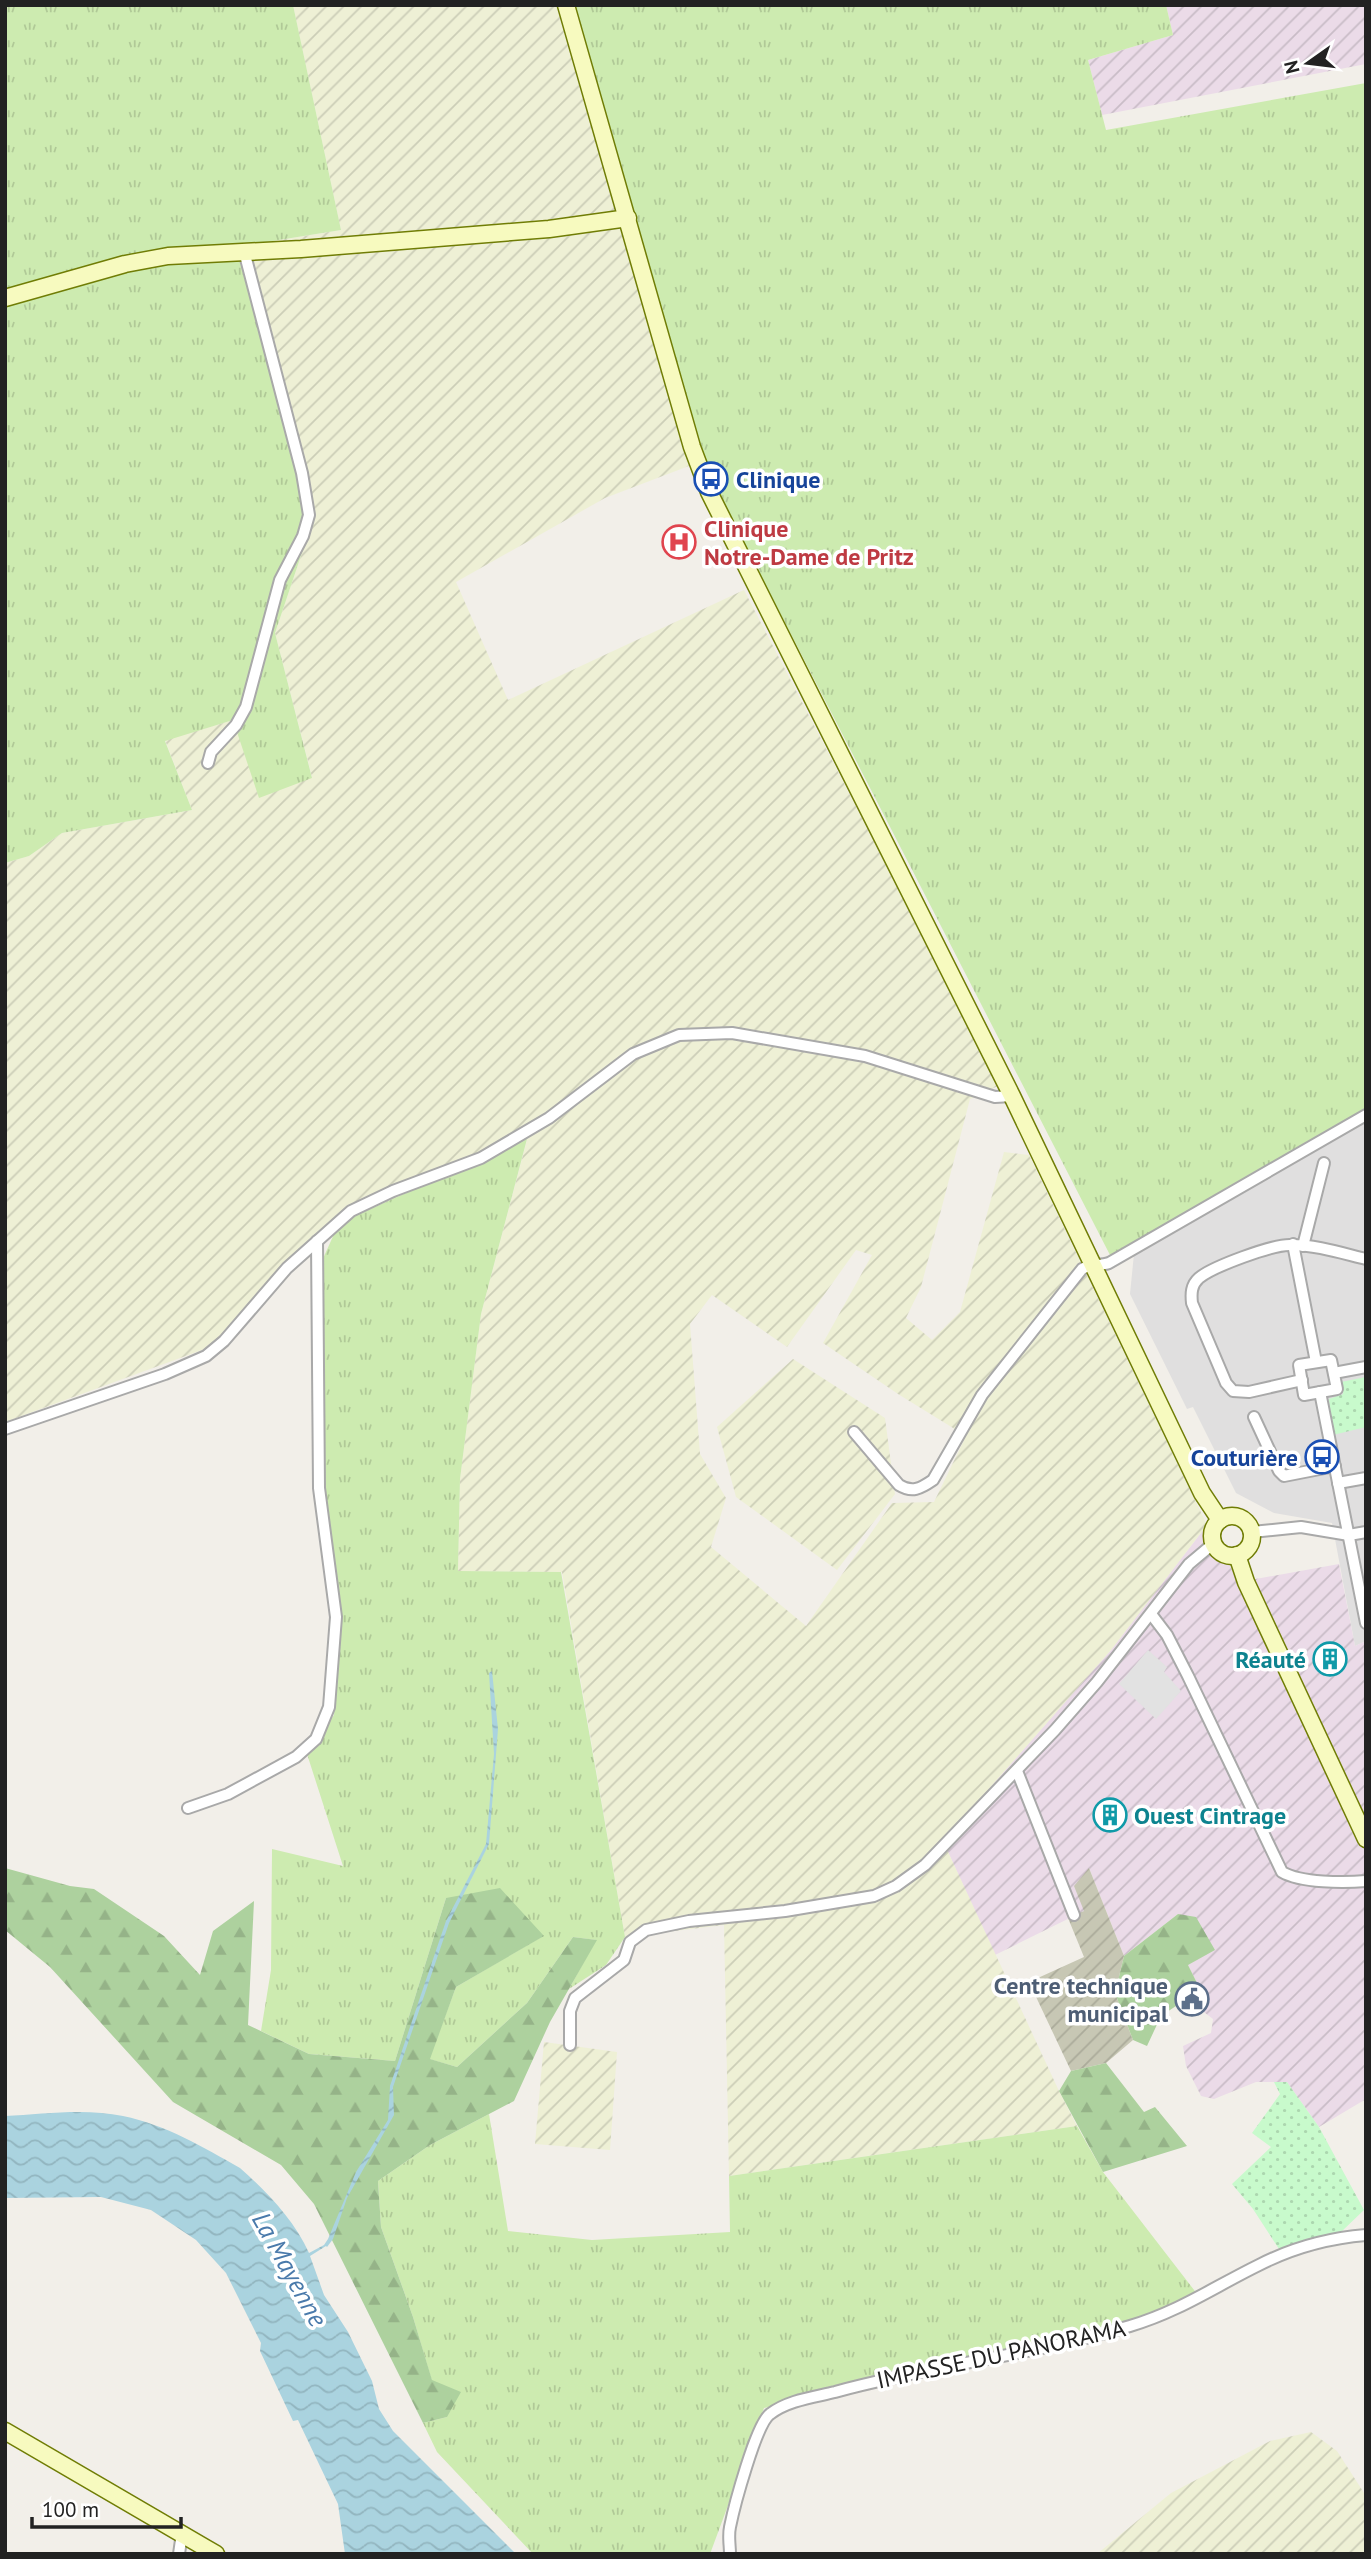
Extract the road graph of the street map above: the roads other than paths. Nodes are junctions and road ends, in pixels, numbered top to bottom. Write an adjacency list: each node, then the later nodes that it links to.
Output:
1 (566, 5): 2 (street)
2 (628, 218): 3 (street); 6 (street)
3 (244, 251): 4 (street); 5 (street)
4 (5, 298)
5 (208, 763)
6 (1012, 1096): 9 (street); 12 (street)
7 (1366, 1115): 12 (street)
8 (1324, 1163): 10 (street)
9 (317, 1241): 19 (street); 33 (street)
10 (1298, 1245): 11 (street); 13 (street); 16 (street)
11 (1366, 1259)
12 (1093, 1266): 20 (street); 24 (street)
13 (1316, 1362): 15 (street); 16 (street)
14 (1366, 1367): 15 (street)
15 (1334, 1373): 17 (street)
16 (1302, 1380): 17 (street)
17 (1320, 1392): 21 (street)
18 (1254, 1418): 21 (street)
19 (5, 1429)
20 (853, 1432)
21 (1335, 1466): 23 (street)
22 (1366, 1478): 23 (street)
23 (1338, 1483): 27 (street)
24 (1220, 1520): 25 (street); 28 (street)
25 (1252, 1532): 27 (street); 29 (street)
26 (1366, 1532): 27 (street)
27 (1349, 1535): 31 (street)
28 (1214, 1543): 29 (street); 30 (street)
29 (1237, 1555): 34 (street)
30 (1151, 1614): 32 (street); 35 (street)
31 (1366, 1623)
32 (1017, 1771): 36 (street); 37 (street)
33 (188, 1808)
34 (1366, 1839)
35 (1366, 1881)
36 (1074, 1915)
37 (570, 2045)
38 (1366, 2235): 43 (street, IMPASSE DU PANORAMA)
39 (5, 2431): 40 (street)
40 (182, 2533): 41 (street); 42 (street)
41 (179, 2554)
42 (216, 2554)
43 (730, 2554)

